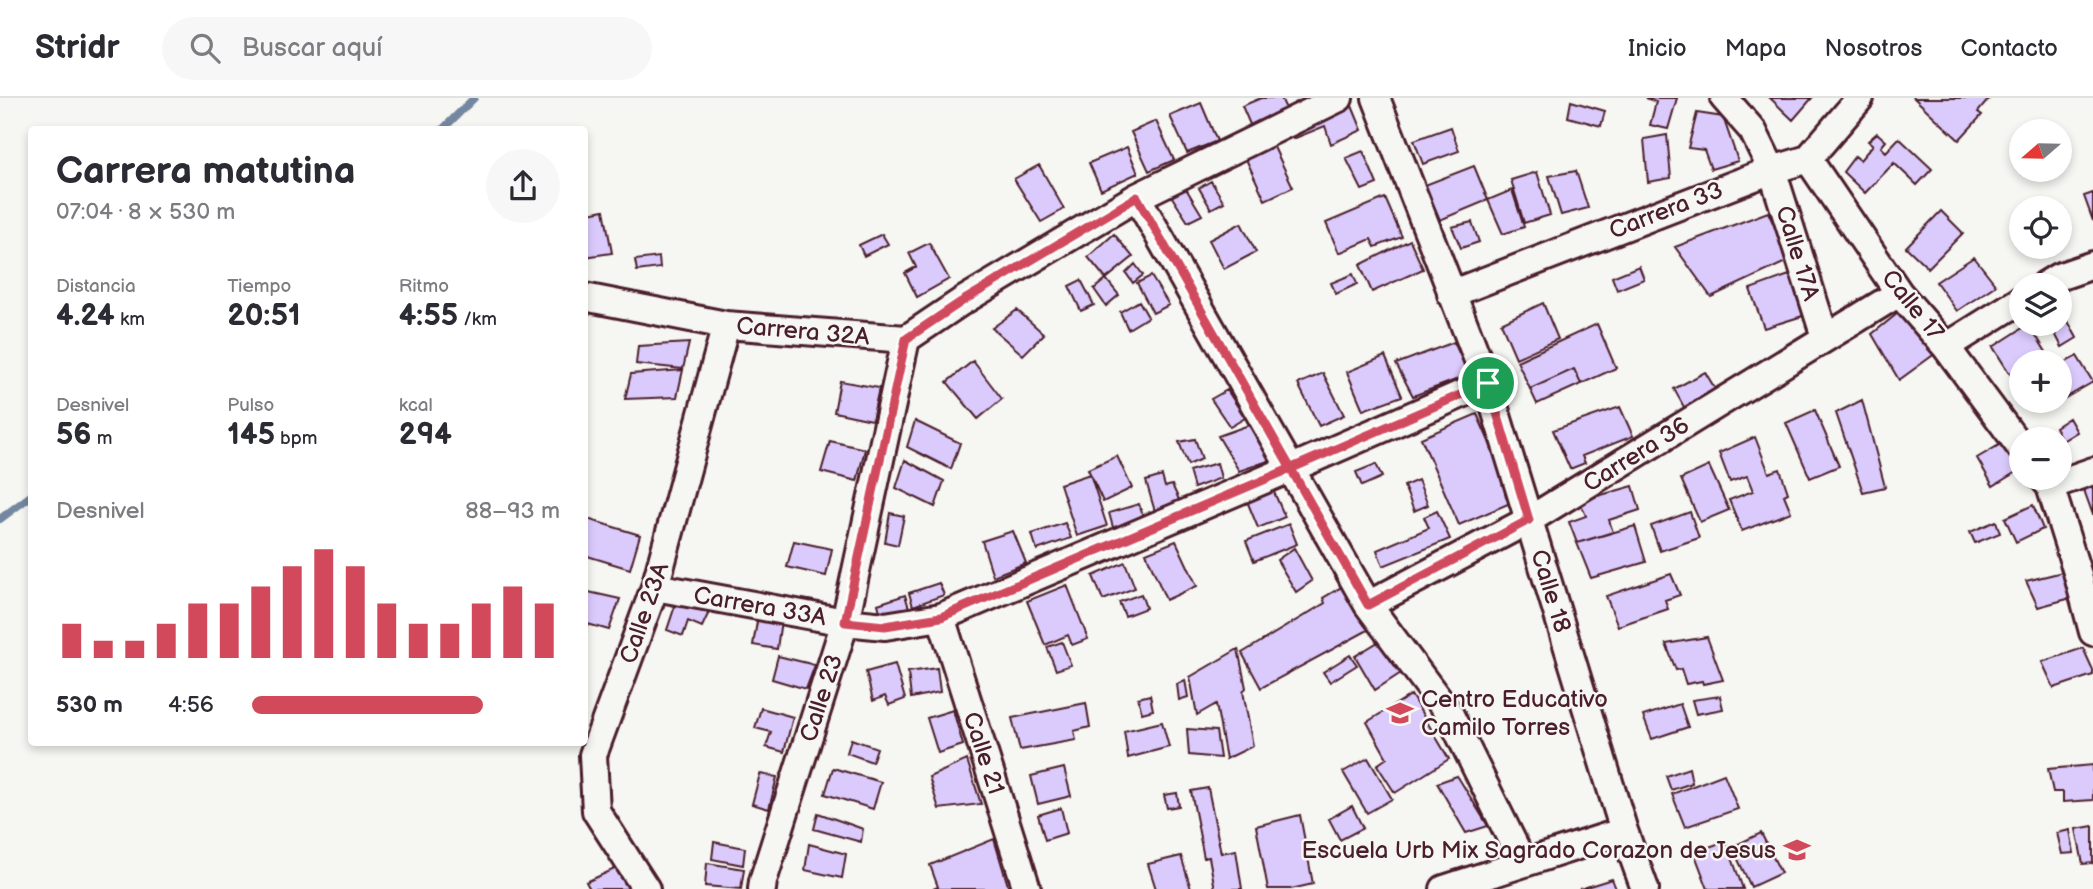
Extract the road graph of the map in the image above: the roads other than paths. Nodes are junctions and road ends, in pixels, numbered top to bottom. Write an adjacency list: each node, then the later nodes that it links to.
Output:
1 (1339, 98): 7 (street)
2 (1376, 98): 11 (street, Calle 18)
3 (1724, 98): 6 (street)
4 (1860, 98): 5 (street)
5 (1808, 159): 6 (street, Carrera 33); 10 (street, Calle 17)
6 (1772, 170): 11 (street, Carrera 33); 15 (street, Calle 17A)
7 (1137, 197): 16 (street); 20 (street)
8 (2093, 265): 9 (street)
9 (2070, 273)
10 (1899, 293): 15 (street, Carrera 36); 17 (street, Calle 17)
11 (1451, 294): 18 (street, Calle 18)
12 (588, 298): 14 (street, Carrera 32A)
13 (2009, 308): 17 (street)
14 (726, 325): 16 (street, Carrera 32A); 25 (street, Calle 23A)
15 (1825, 337): 24 (street, Carrera 36)
16 (906, 339): 28 (street, Calle 23)
17 (1946, 347): 19 (street, Calle 17)
18 (1488, 383): 20 (street, Carrera 33A); 24 (street, Calle 18)
19 (2009, 432)
20 (1292, 468): 26 (street); 27 (street, Carrera 33A)
21 (2093, 471): 22 (street)
22 (2072, 476)
23 (2049, 490): 29 (street)
24 (1529, 520): 26 (street, Carrera 36); 30 (street, Calle 18)
25 (655, 587): 28 (street, Carrera 33A); 33 (street, Calle 23A)
26 (1368, 605): 31 (street)
27 (941, 617): 28 (street, Carrera 33A); 35 (street, Calle 21)
28 (845, 622): 34 (street, Calle 23)
29 (2093, 632)
30 (1624, 831): 31 (street); 37 (street, Calle 18)
31 (1523, 863): 32 (street)
32 (1471, 885): 36 (street)
33 (646, 889)
34 (762, 889)
35 (1027, 889)
36 (1444, 889)
37 (1646, 889)

